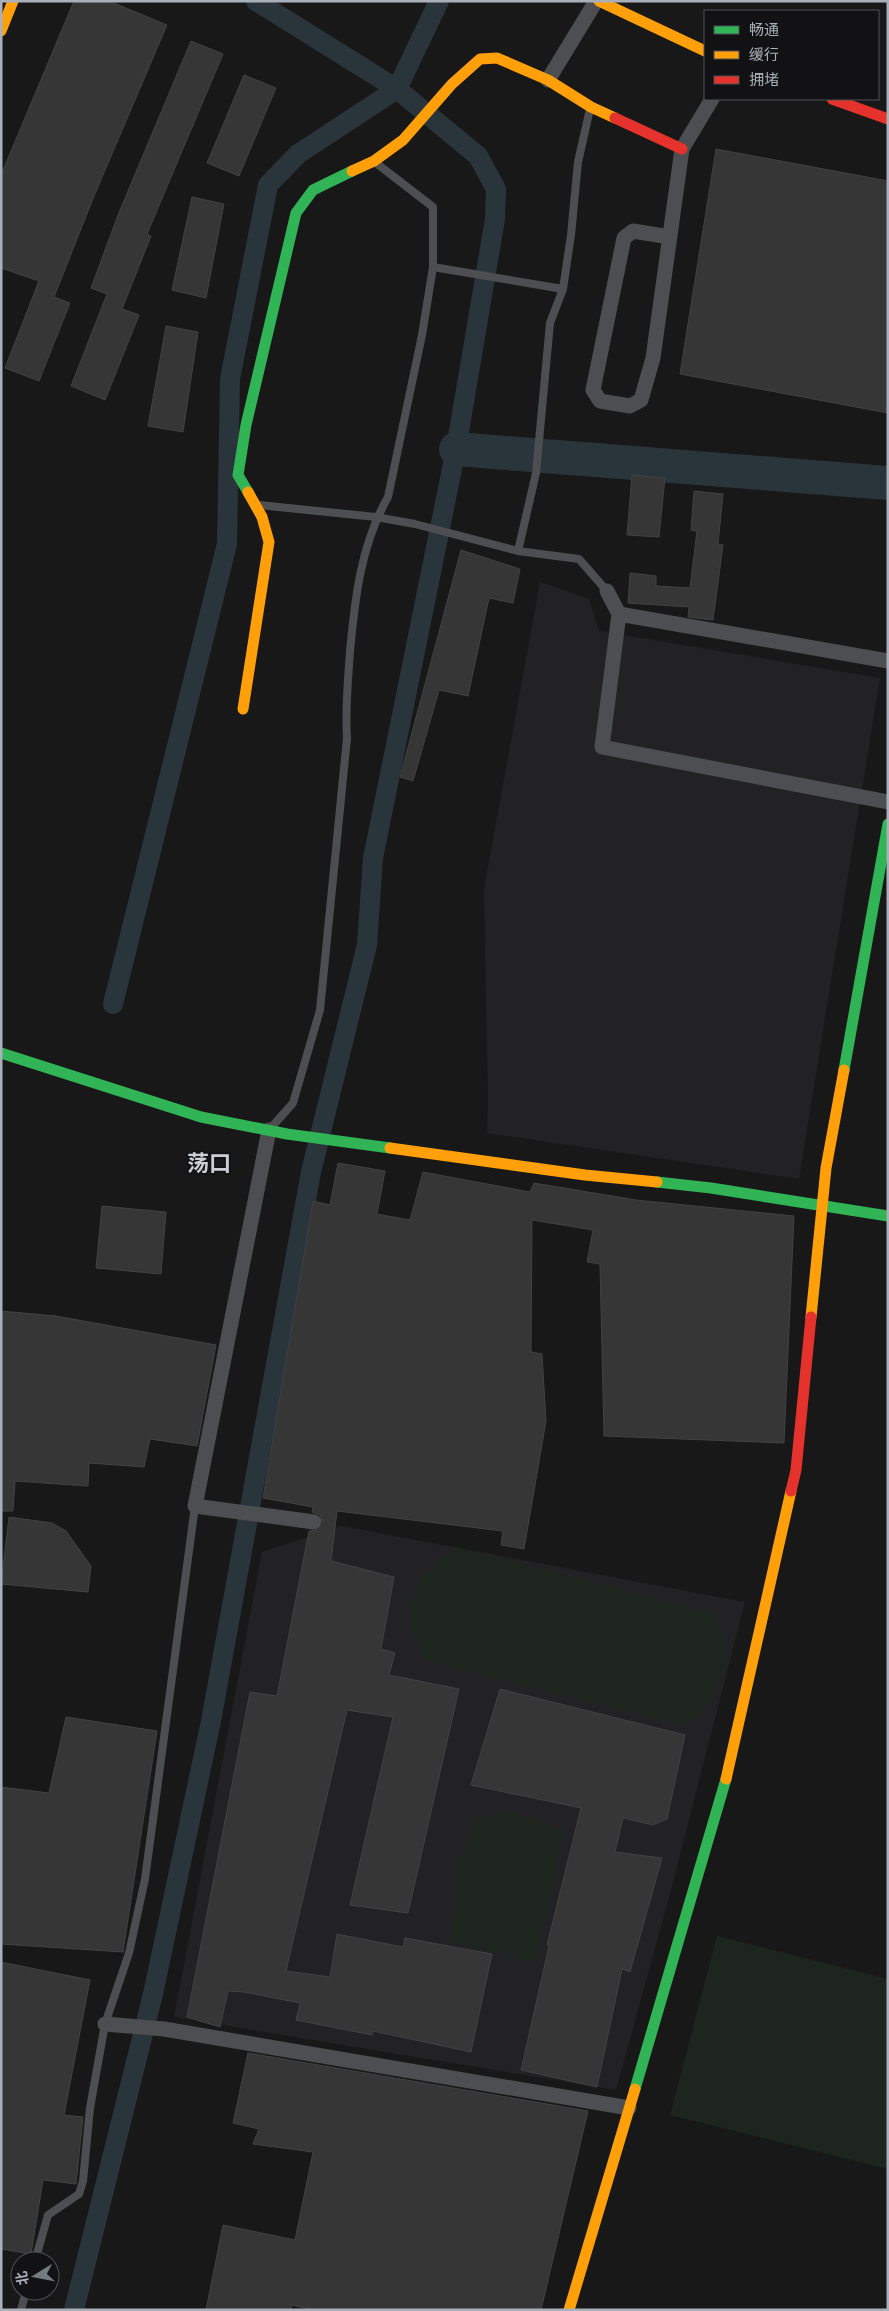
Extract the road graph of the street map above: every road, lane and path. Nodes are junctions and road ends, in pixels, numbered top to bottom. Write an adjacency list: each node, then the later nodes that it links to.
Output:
1 (14, 1): 3 (street)
2 (597, 1): 4 (street); 5 (street)
3 (1, 31)
4 (704, 51)
5 (548, 80): 8 (street); 11 (street)
6 (711, 100): 10 (street)
7 (835, 100): 9 (street)
8 (591, 107): 10 (street); 14 (lane)
9 (888, 119)
10 (682, 149): 12 (street)
11 (374, 162): 13 (lane); 15 (street)
12 (670, 237): 12 (street)
13 (433, 267): 14 (lane); 16 (lane)
14 (563, 289): 17 (lane)
15 (255, 505): 16 (lane); 21 (street)
16 (376, 518): 17 (lane); 25 (lane)
17 (518, 551): 18 (lane)
18 (607, 591): 19 (street)
19 (619, 614): 20 (street); 22 (street)
20 (888, 661)
21 (243, 708)
22 (888, 802)
23 (888, 824): 26 (street)
24 (1, 1053): 25 (street)
25 (269, 1130): 26 (street); 28 (street)
26 (822, 1205): 27 (street); 31 (street)
27 (888, 1216)
28 (195, 1506): 29 (street); 30 (lane)
29 (314, 1522)
30 (105, 2024): 31 (street); 32 (lane)
31 (629, 2108): 33 (street)
32 (38, 2251)
33 (569, 2310)

